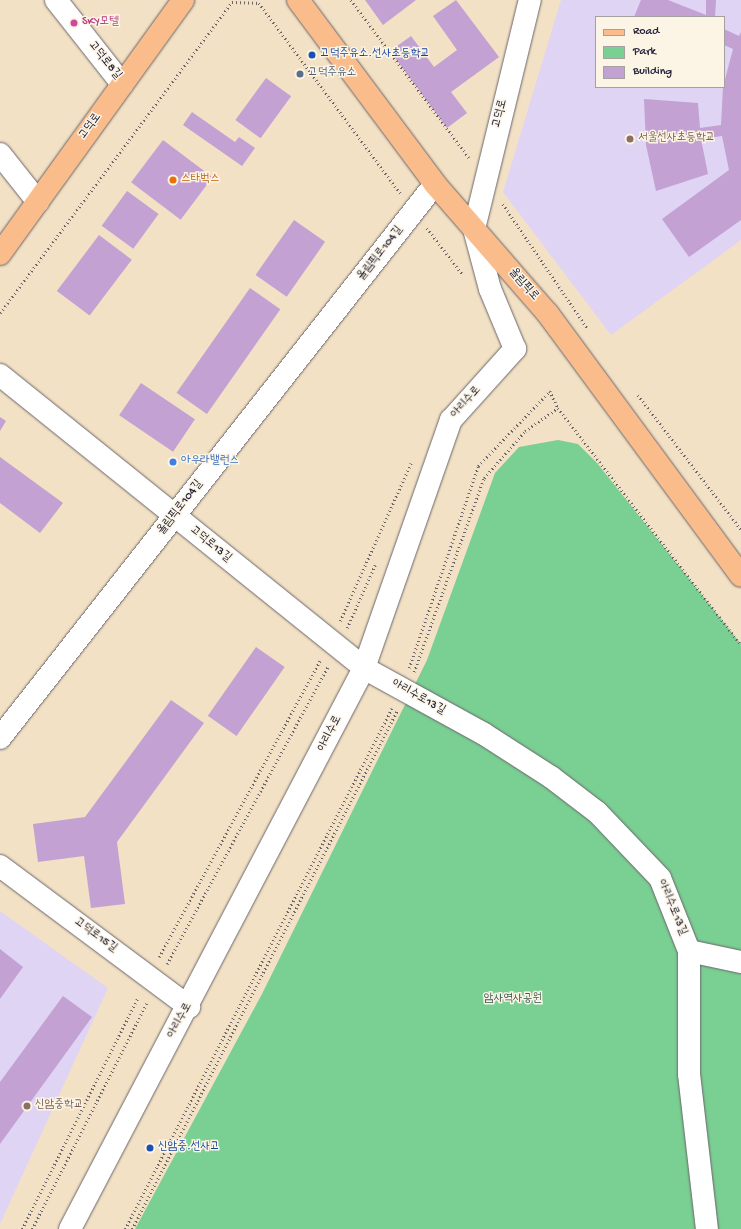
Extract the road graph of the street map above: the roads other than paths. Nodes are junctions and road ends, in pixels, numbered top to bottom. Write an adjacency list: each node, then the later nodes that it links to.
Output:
1 (56, 0): 5 (street, 고덕로8길)
2 (183, 0): 5 (main road, 고덕로)
3 (298, 0): 7 (main road, 올림픽로)
4 (530, 0): 9 (street, 고덕로)
5 (122, 84): 8 (main road, 고덕로)
6 (0, 154): 8 (street)
7 (435, 184): 9 (main road, 올림픽로); 12 (street, 올림픽로104길)
8 (38, 202): 10 (main road, 고덕로)
9 (474, 229): 13 (main road, 올림픽로); 14 (street, 아리수로)
10 (0, 254)
11 (0, 375): 12 (street, 고덕로13길)
12 (174, 517): 14 (street, 고덕로13길); 15 (street, 올림픽로104길)
13 (741, 576)
14 (364, 668): 17 (street, 아리수로13길); 19 (street, 아리수로)
15 (0, 738)
16 (0, 866): 19 (street, 고덕로15길)
17 (689, 952): 18 (street); 21 (street, 아리수로13길)
18 (741, 962)
19 (189, 1006): 20 (street, 아리수로)
20 (70, 1229)
21 (707, 1229)

